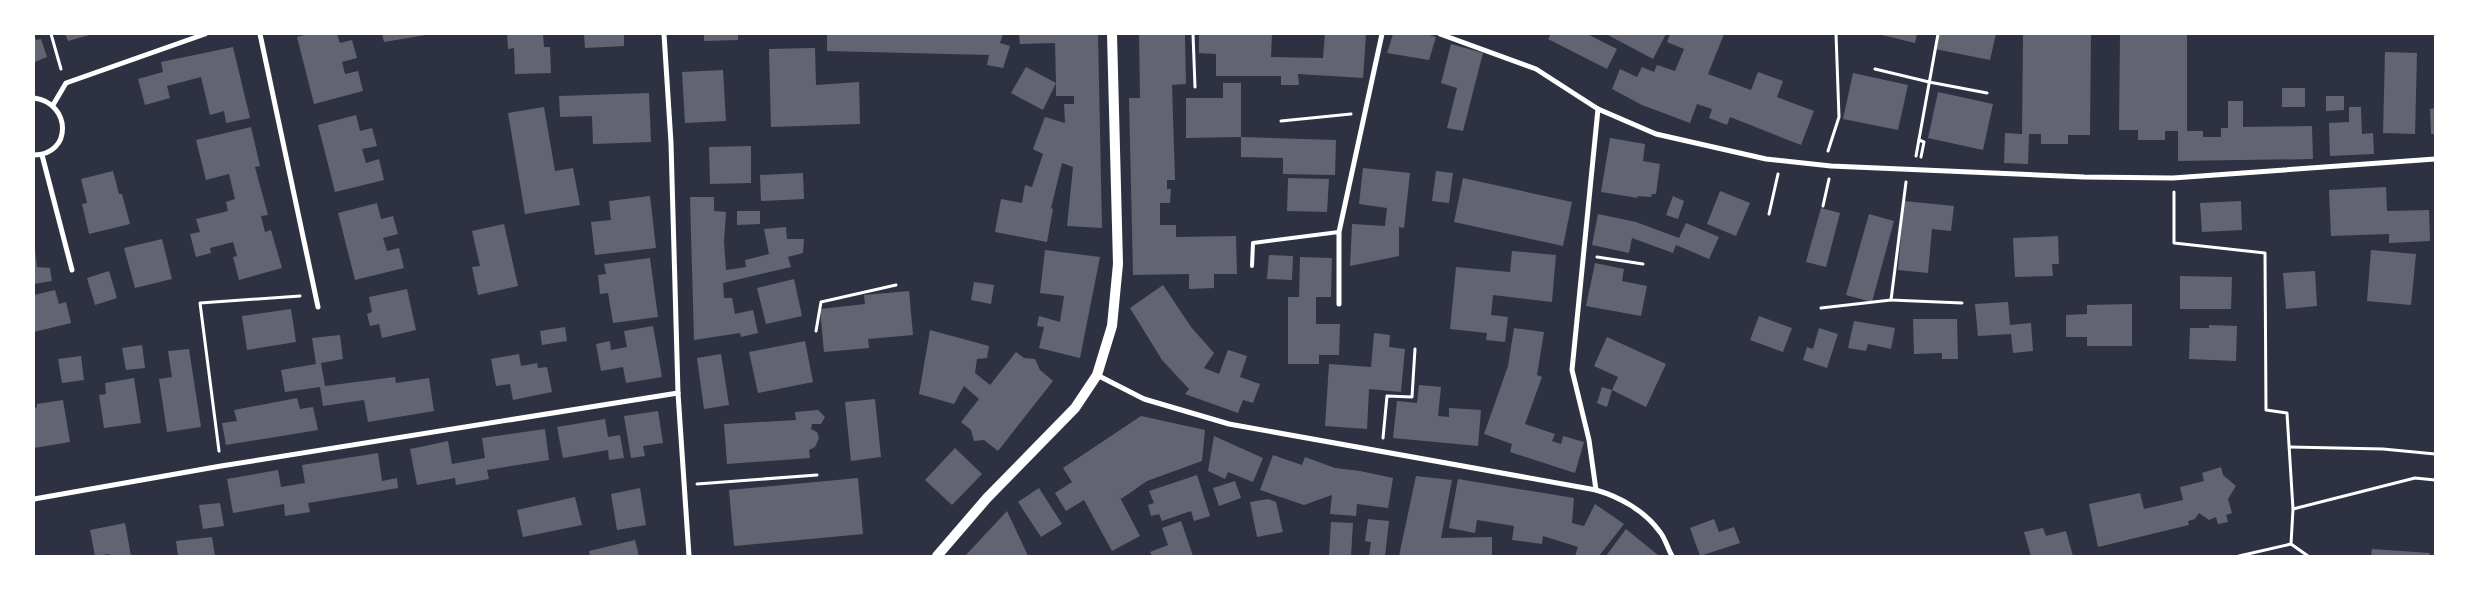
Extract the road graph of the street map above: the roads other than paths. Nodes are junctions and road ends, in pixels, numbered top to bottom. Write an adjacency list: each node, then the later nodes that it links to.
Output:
1 (205, 34): 8 (street)
2 (260, 34): 17 (street)
3 (664, 34): 19 (street)
4 (1112, 34): 18 (main road)
5 (1382, 34): 13 (street)
6 (1440, 34): 9 (street)
7 (34, 98): 8 (street)
8 (53, 104): 11 (street)
9 (1598, 109): 12 (street); 20 (street)
10 (34, 155): 11 (street)
11 (42, 155): 15 (street)
12 (2435, 159)
13 (1339, 232): 14 (lane); 16 (street)
14 (1252, 266)
15 (72, 270)
16 (1338, 304)
17 (318, 307)
18 (1097, 375): 20 (street); 23 (main road)
19 (678, 393): 21 (street); 22 (street)
20 (1596, 490): 24 (street)
21 (34, 499)
22 (689, 556)
23 (936, 556)
24 (1672, 556)

